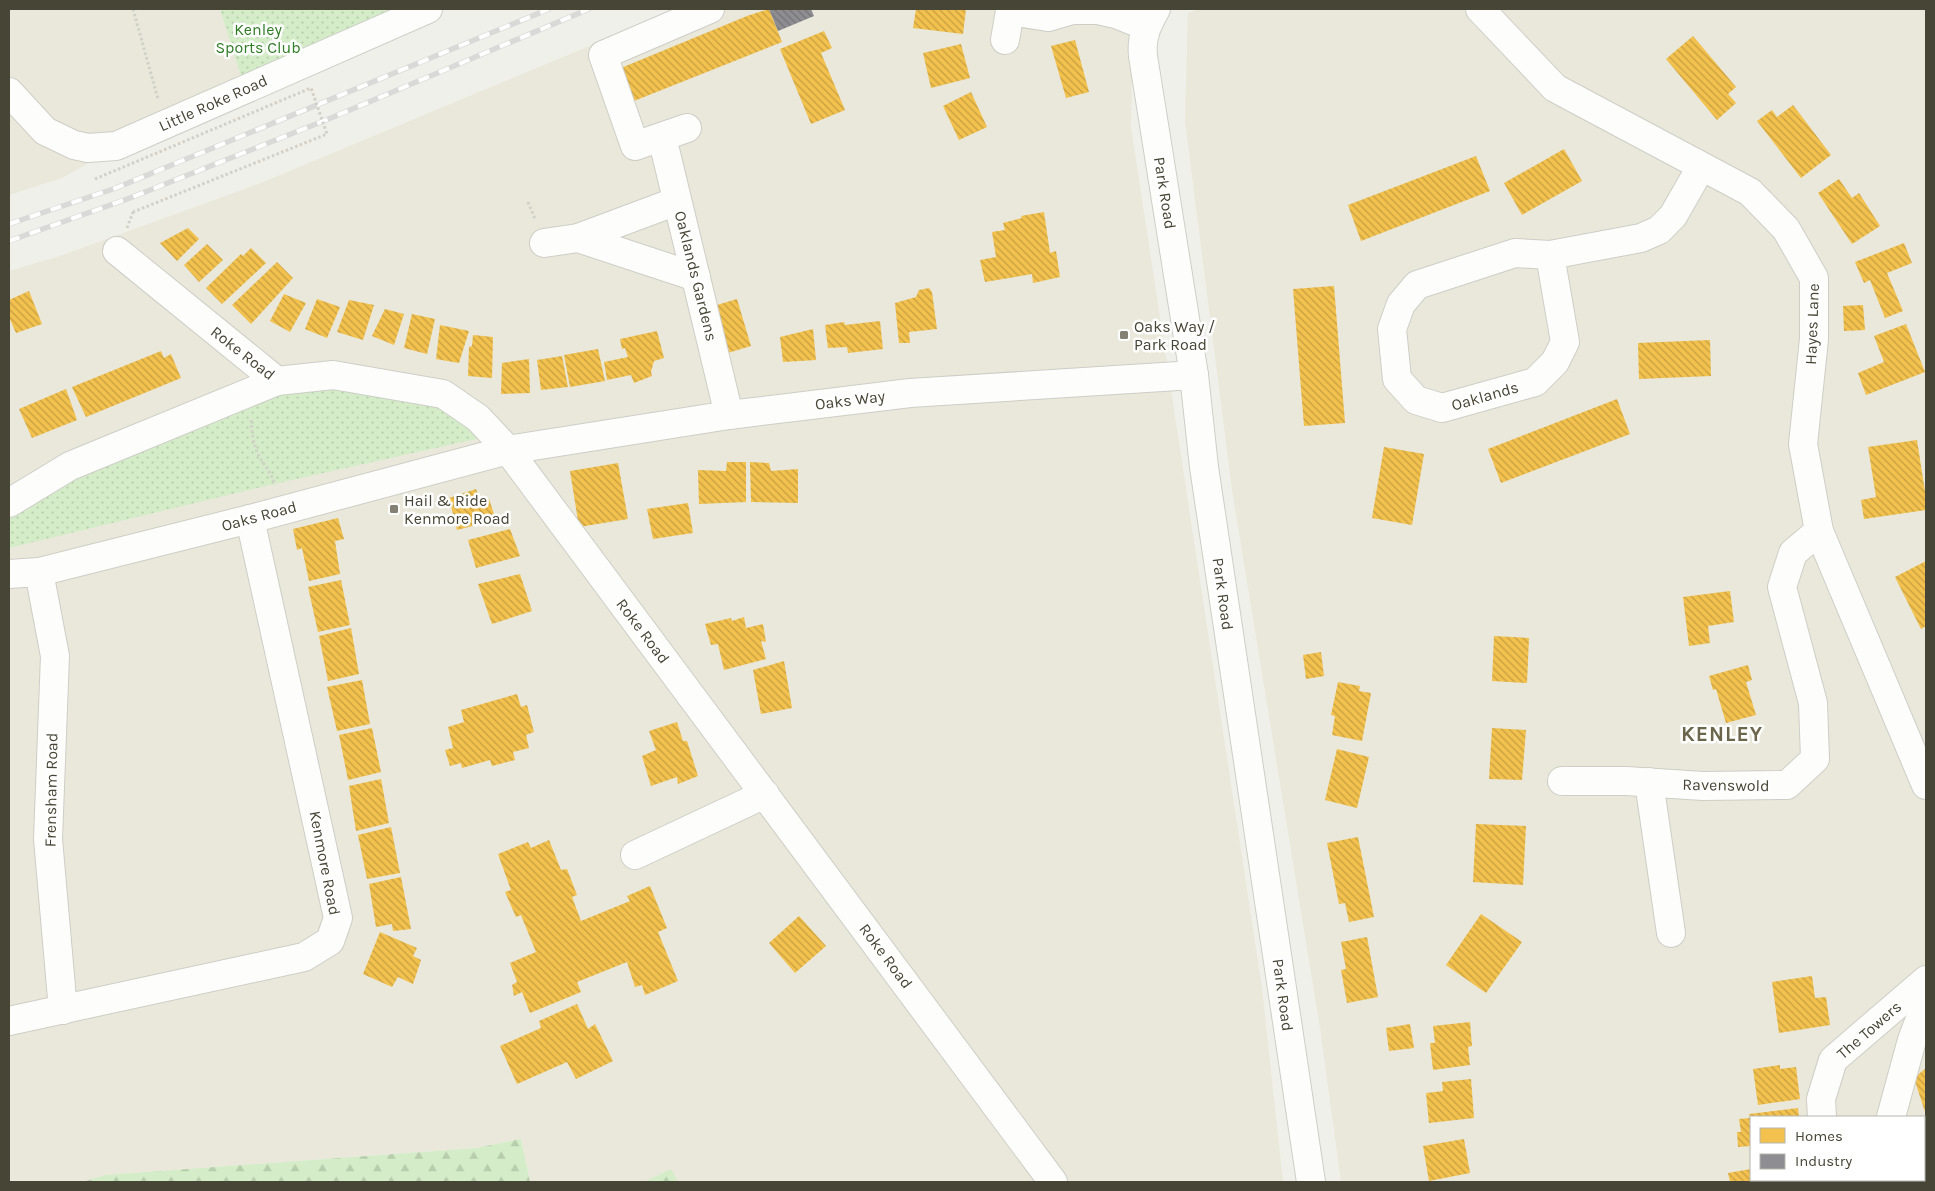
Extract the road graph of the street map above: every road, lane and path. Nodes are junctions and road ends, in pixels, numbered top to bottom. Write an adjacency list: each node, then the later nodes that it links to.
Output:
1 (133, 9): 8 (path)
2 (428, 9): 9 (street, Little Roke Road)
3 (710, 9): 12 (street, Oaklands Gardens)
4 (1480, 9): 10 (street, Hayes Lane)
5 (1011, 10): 6 (street); 7 (street)
6 (1151, 17): 19 (street, Park Road)
7 (1004, 40)
8 (153, 84)
9 (9, 92)
10 (1702, 167): 17 (street, Oaklands); 27 (street, Hayes Lane)
11 (95, 179): 13 (path, bridge)
12 (677, 201): 14 (street); 18 (street, Oaklands Gardens)
13 (133, 212)
14 (578, 238): 15 (street); 18 (street)
15 (544, 243)
16 (117, 251): 20 (street, Roke Road)
17 (1550, 255): 17 (street, Oaklands)
18 (696, 277): 21 (street, Oaklands Gardens)
19 (1194, 375): 21 (street, Oaks Way); 43 (street, Park Road)
20 (277, 381): 23 (street, Roke Road); 25 (street)
21 (729, 415): 23 (street, Oaks Way)
22 (252, 438): 24 (path)
23 (508, 450): 26 (street, Oaks Road); 33 (street, Roke Road)
24 (274, 484)
25 (9, 504)
26 (250, 519): 28 (street, Oaks Road); 38 (street, Kenmore Road)
27 (1819, 532): 31 (street, Ravenswold); 32 (street, Hayes Lane)
28 (39, 572): 29 (street, Oaks Road); 38 (street, Frensham Road)
29 (9, 574)
30 (1562, 781): 31 (street, Ravenswold)
31 (1649, 782): 35 (street)
32 (1926, 785)
33 (765, 794): 34 (street); 42 (street, Roke Road)
34 (634, 855)
35 (1671, 933)
36 (1926, 980): 40 (street, The Towers)
37 (1926, 1004): 41 (street)
38 (63, 1010): 39 (street, Kenmore Road)
39 (9, 1021)
40 (1822, 1116)
41 (1892, 1116)
42 (1054, 1182)
43 (1311, 1182)

